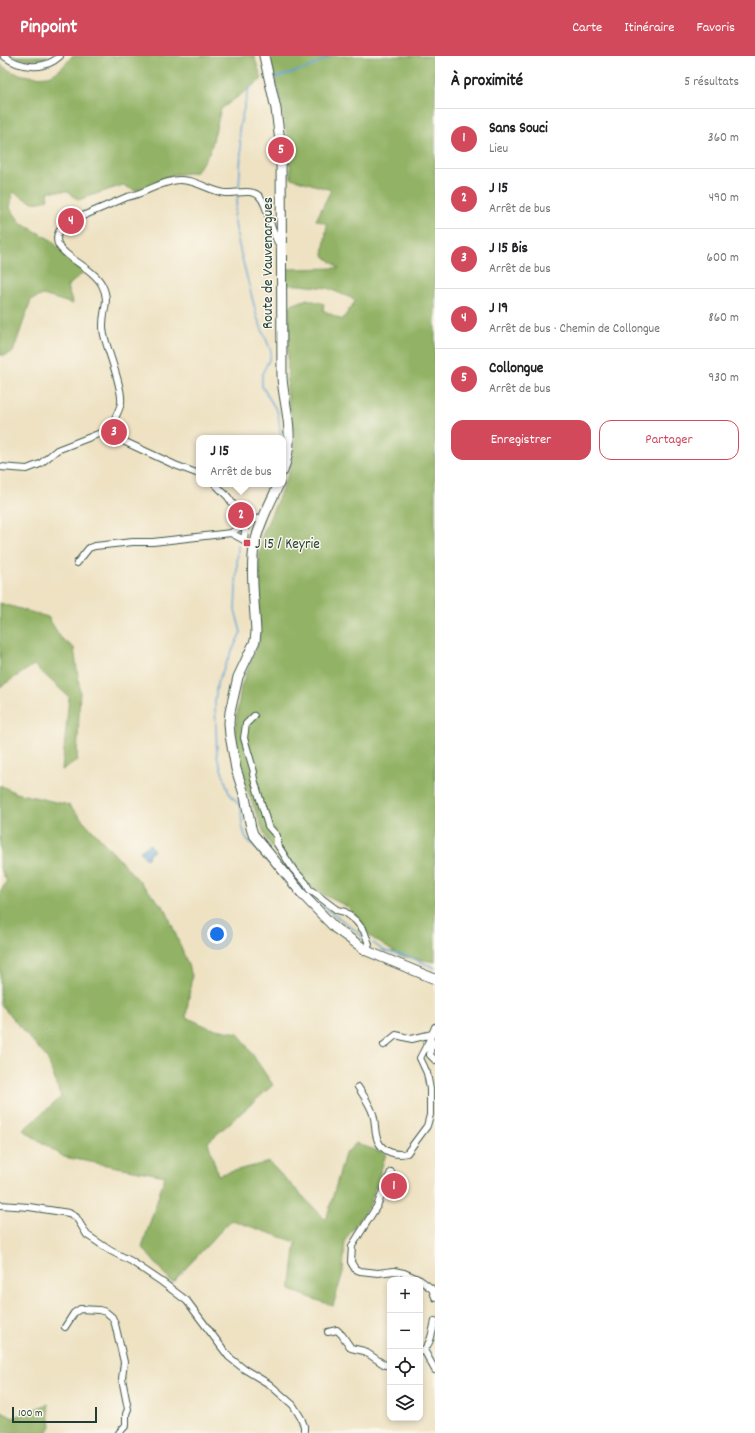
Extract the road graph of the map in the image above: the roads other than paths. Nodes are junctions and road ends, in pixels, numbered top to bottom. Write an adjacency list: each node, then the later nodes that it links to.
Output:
1 (4, 56): 2 (street)
2 (60, 56)
3 (264, 56): 4 (main road, Route de Vauvenargues)
4 (278, 230): 5 (street); 6 (main road, Route de Vauvenargues)
5 (112, 429): 7 (street); 8 (street)
6 (286, 459)
7 (0, 468)
8 (196, 473)
9 (218, 487): 12 (street)
10 (278, 487): 11 (main road)
11 (263, 518): 12 (street); 15 (main road)
12 (246, 523): 13 (street); 14 (street)
13 (231, 533): 14 (street); 16 (street)
14 (244, 540): 15 (street)
15 (254, 549): 18 (main road)
16 (77, 563)
17 (254, 716): 18 (street)
18 (306, 892): 19 (main road); 19 (street)
19 (367, 951): 20 (main road)
20 (392, 962): 21 (main road); 22 (main road)
21 (435, 974)
22 (435, 980)
23 (435, 1027): 24 (street)
24 (432, 1040): 25 (street); 26 (street); 27 (street)
25 (384, 1045)
26 (435, 1060)
27 (358, 1087)
28 (391, 1172): 30 (street)
29 (0, 1205): 39 (street)
30 (435, 1297)
31 (435, 1321): 34 (street)
32 (65, 1327): 38 (street)
33 (328, 1332): 36 (street)
34 (423, 1350)
35 (423, 1352): 37 (street)
36 (387, 1365)
37 (435, 1370)
38 (119, 1433)
39 (304, 1433)

